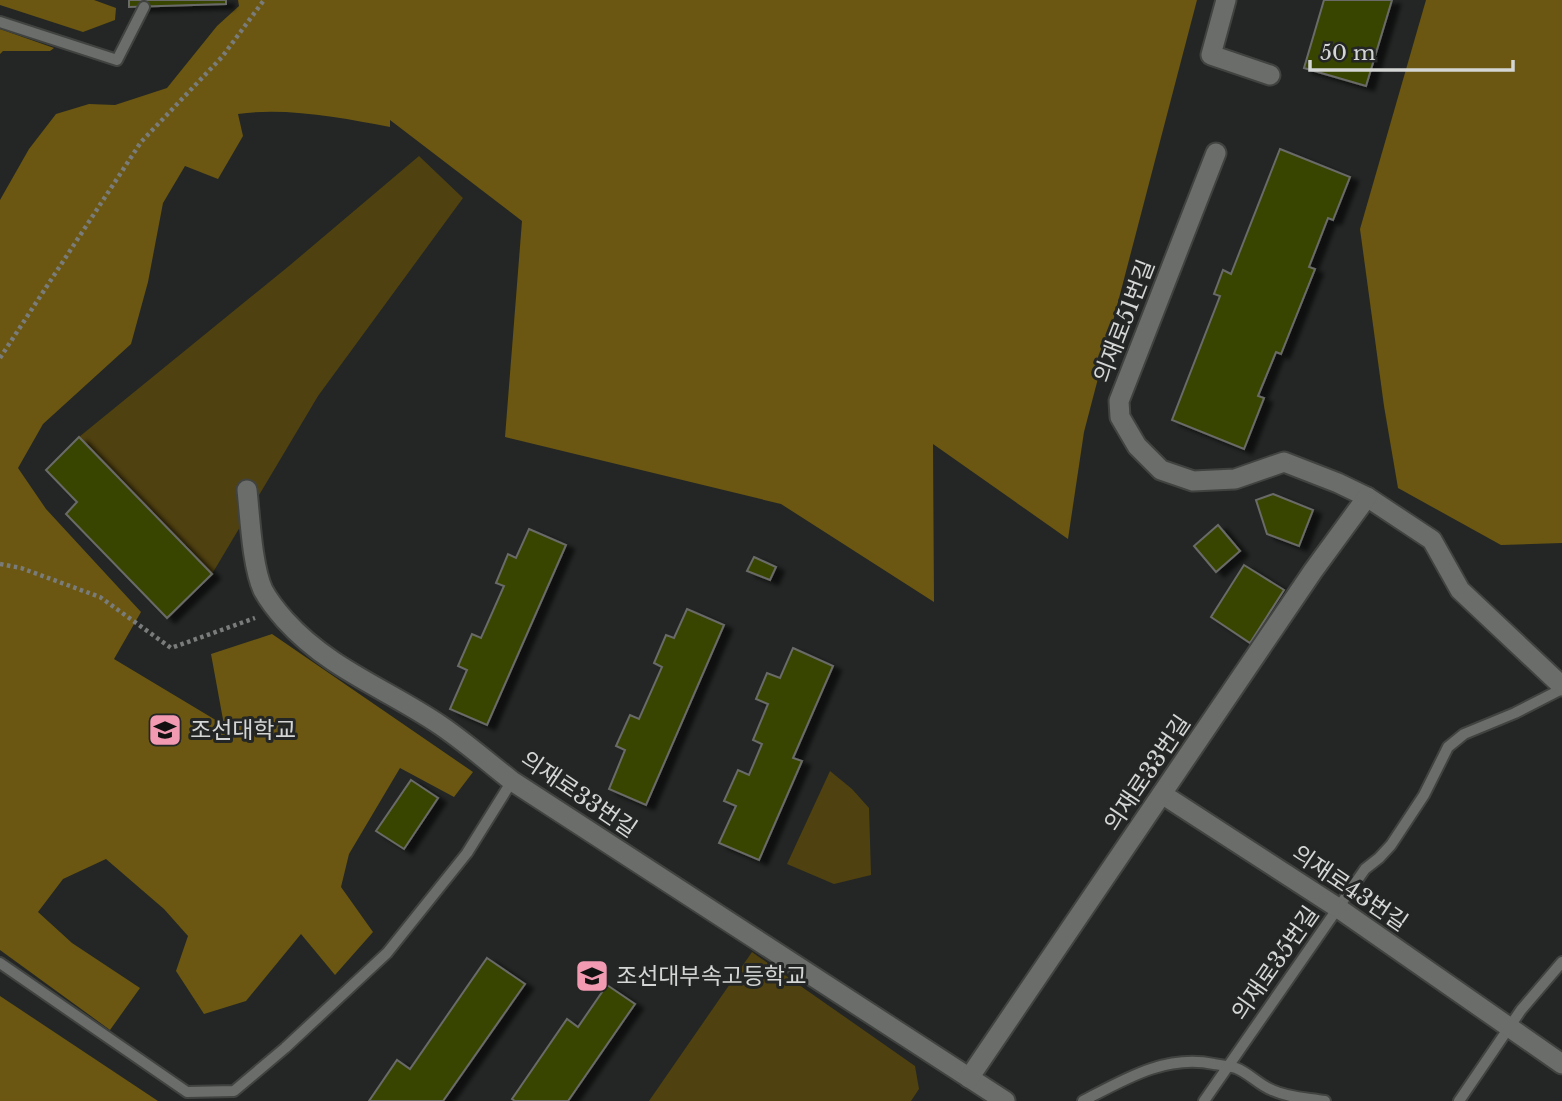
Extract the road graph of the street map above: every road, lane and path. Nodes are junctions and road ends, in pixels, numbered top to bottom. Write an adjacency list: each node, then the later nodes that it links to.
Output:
1 (264, 0): 7 (path)
2 (1226, 0): 5 (street)
3 (144, 7): 4 (lane)
4 (0, 22)
5 (1270, 75)
6 (1216, 153): 9 (street, 의재로51번길)
7 (0, 358)
8 (247, 490): 11 (street, 의재로33번길)
9 (1367, 497): 12 (street, 의재로51번길); 14 (street, 의재로33번길)
10 (0, 564): 11 (path)
11 (276, 610): 13 (street, 의재로33번길)
12 (1562, 687): 15 (lane, 의재로35번길)
13 (512, 781): 17 (lane); 21 (street, 의재로33번길)
14 (1162, 794): 15 (street, 의재로43번길); 21 (street, 의재로33번길)
15 (1338, 908): 18 (street, 의재로43번길); 20 (lane, 의재로35번길)
16 (1562, 962): 18 (lane)
17 (0, 963)
18 (1508, 1028): 19 (street, 의재로43번길); 26 (lane)
19 (1562, 1064)
20 (1229, 1067): 23 (lane); 24 (lane, 의재로35번길); 25 (lane)
21 (969, 1078): 22 (street, 의재로33번길)
22 (1004, 1101)
23 (1083, 1101)
24 (1203, 1101)
25 (1325, 1101)
26 (1459, 1101)

